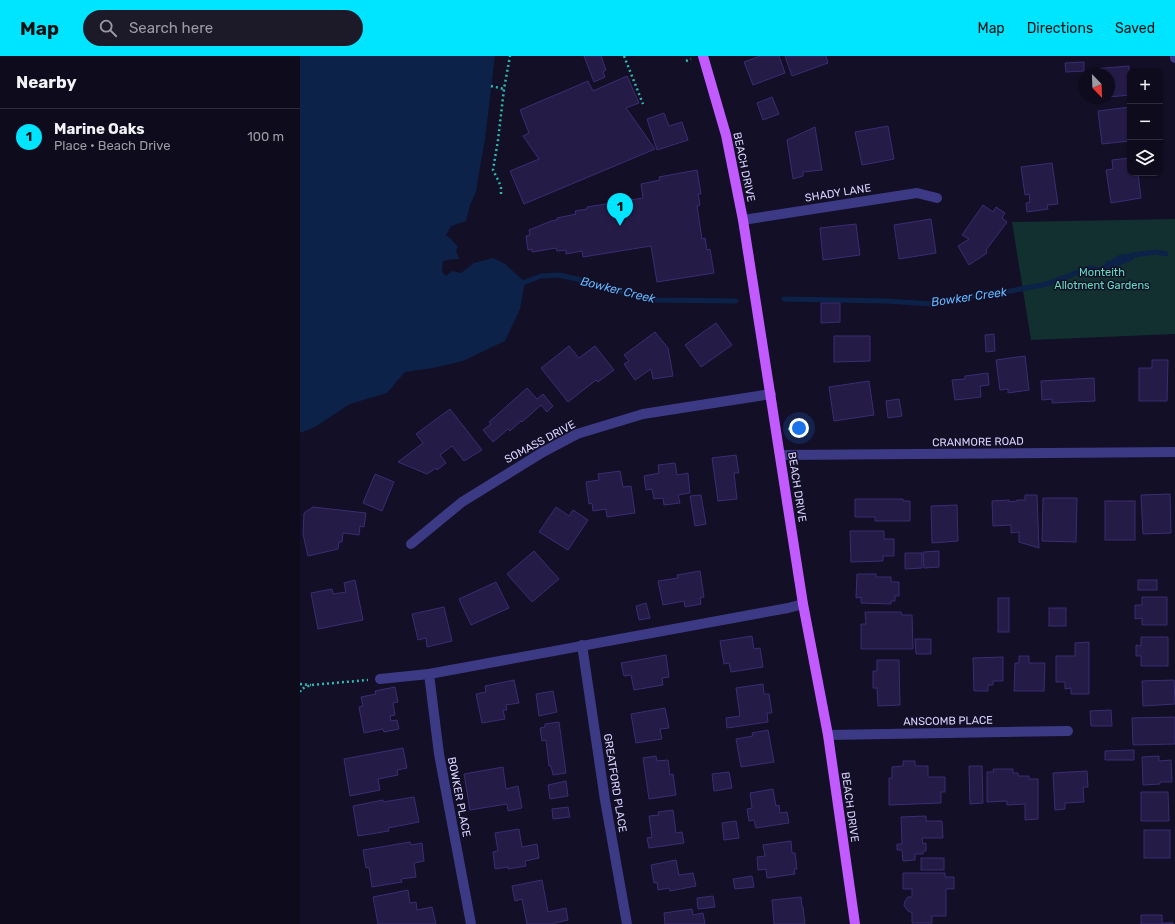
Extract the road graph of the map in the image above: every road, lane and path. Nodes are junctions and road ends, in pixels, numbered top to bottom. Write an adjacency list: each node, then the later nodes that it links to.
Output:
1 (510, 56): 5 (path)
2 (624, 56): 6 (path)
3 (703, 56): 9 (main road, BEACH DRIVE)
4 (492, 86): 5 (path)
5 (504, 89): 7 (path)
6 (644, 104)
7 (500, 194)
8 (937, 198): 9 (street, SHADY LANE)
9 (743, 220): 10 (main road, BEACH DRIVE)
10 (771, 394): 12 (main road, BEACH DRIVE); 13 (street, SOMASS DRIVE)
11 (1175, 452): 12 (street, CRANMORE ROAD)
12 (781, 455): 14 (main road, BEACH DRIVE)
13 (411, 544)
14 (803, 604): 15 (street); 22 (main road, BEACH DRIVE)
15 (582, 645): 16 (street); 24 (street, GREATFORD PLACE)
16 (429, 674): 17 (street); 23 (street, BOWKER PLACE)
17 (380, 679): 19 (path)
18 (300, 684): 19 (path)
19 (311, 685): 20 (path)
20 (300, 692)
21 (1068, 731): 22 (street, ANSCOMB PLACE)
22 (828, 735): 25 (main road, BEACH DRIVE)
23 (471, 924)
24 (627, 924)
25 (855, 924)

